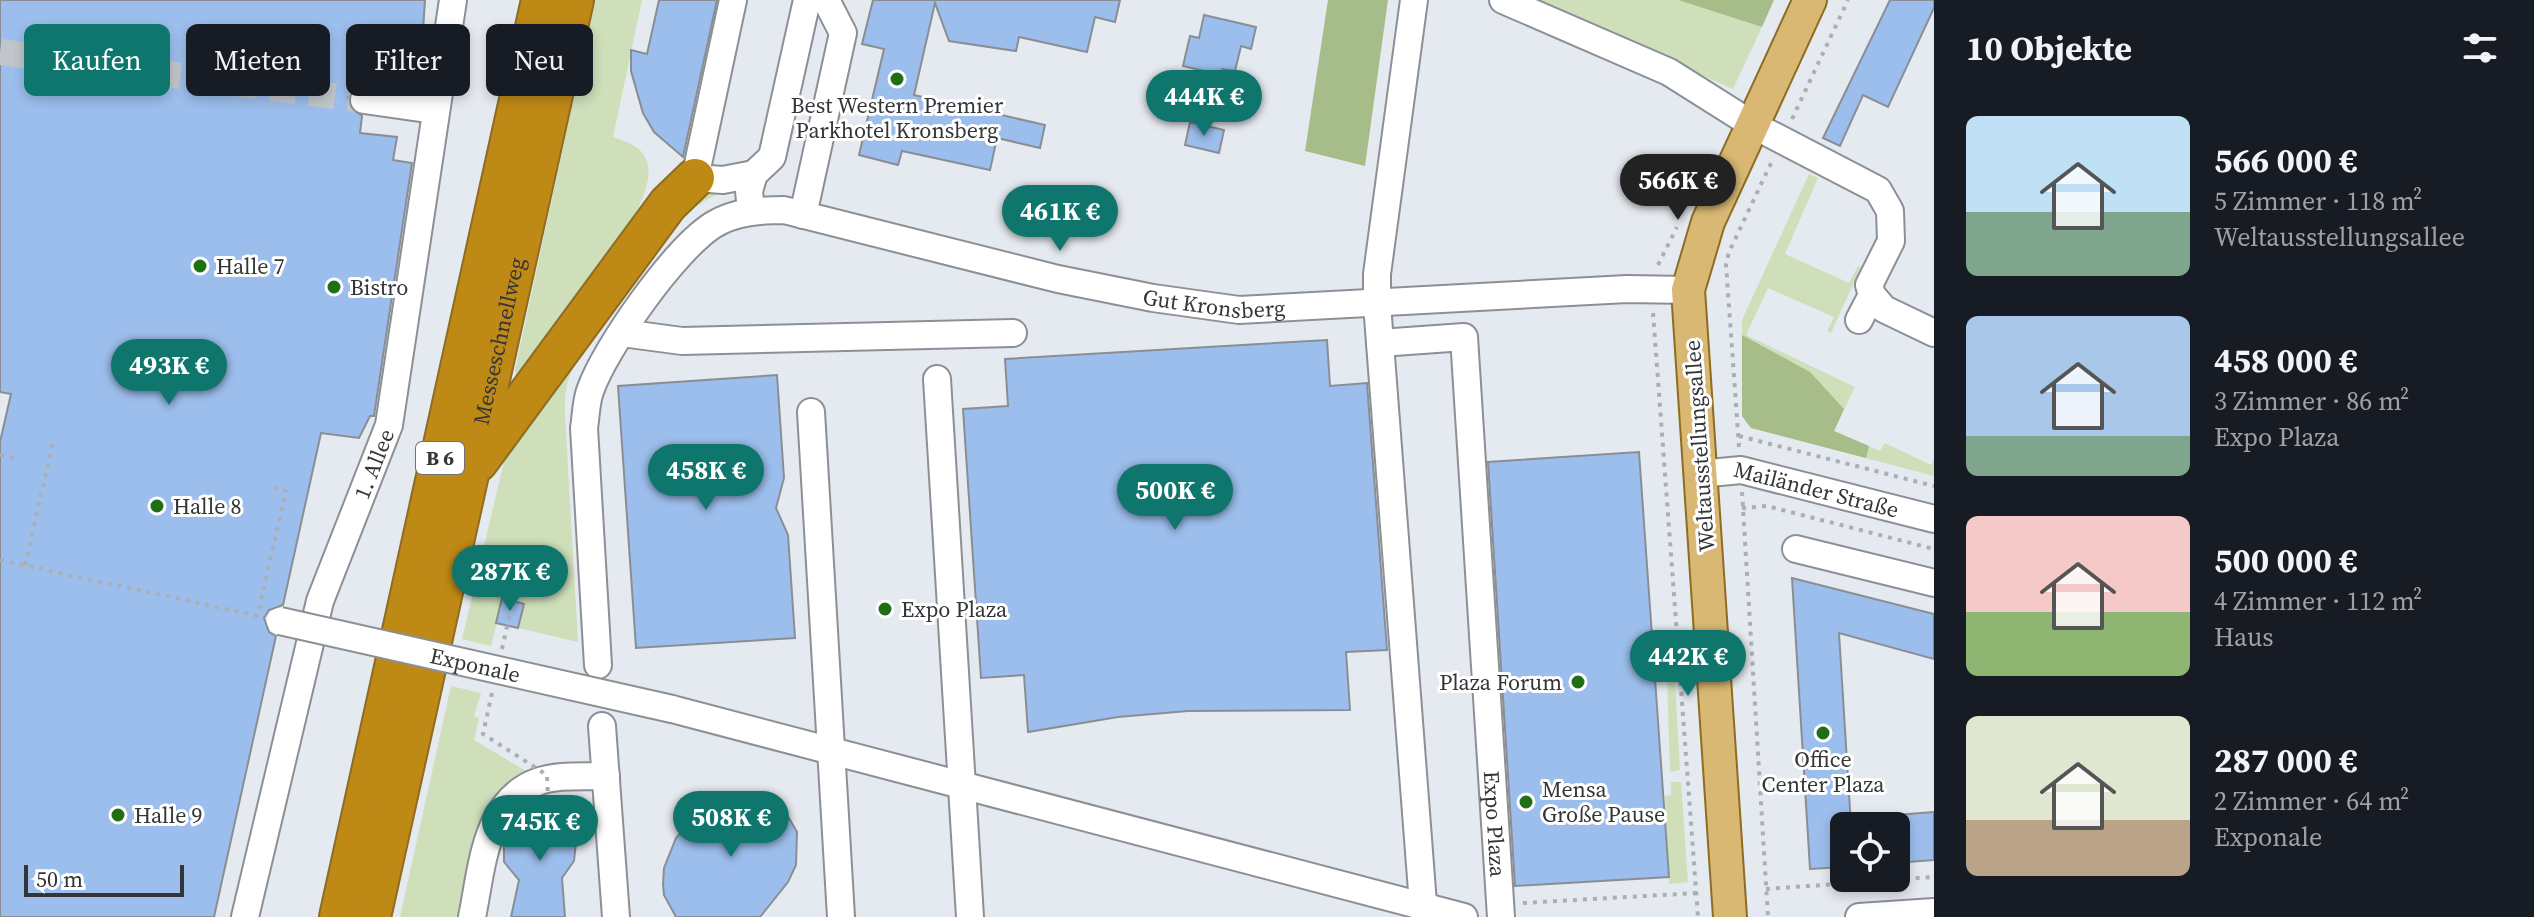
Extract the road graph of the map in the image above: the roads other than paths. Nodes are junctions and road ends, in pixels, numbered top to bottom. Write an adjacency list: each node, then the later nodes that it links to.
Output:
1 (453, 0): 11 (street, 1. Allee)
2 (541, 0): 42 (highway, Messeschnellweg / B 6)
3 (574, 0): 27 (highway, Messeschnellweg / B 6)
4 (733, 0): 14 (street)
5 (807, 0): 13 (street)
6 (826, 0): 16 (street)
7 (1414, 0): 19 (street)
8 (1503, 0): 12 (street)
9 (1810, 0): 12 (main road, Weltausstellungsallee)
10 (364, 100): 11 (street)
11 (434, 110): 41 (street, 1. Allee)
12 (1753, 125): 17 (main road, Weltausstellungsallee); 18 (street)
13 (754, 174): 14 (street); 15 (street)
14 (695, 178): 27 (highway)
15 (751, 211): 16 (street, Gut Kronsberg); 21 (street)
16 (803, 215): 19 (street, Gut Kronsberg)
17 (1688, 290): 19 (street, Gut Kronsberg); 28 (main road, Weltausstellungsallee)
18 (1872, 295): 20 (street); 23 (street)
19 (1377, 304): 24 (street)
20 (1859, 320)
21 (622, 333): 22 (street); 33 (street)
22 (1013, 333)
23 (1934, 333)
24 (1380, 343): 38 (street, Expo Plaza); 39 (street)
25 (937, 379): 37 (street)
26 (811, 412): 35 (street)
27 (470, 474): 43 (highway, Messeschnellweg / B 6)
28 (1699, 474): 29 (street, Mailänder Straße); 49 (main road, Weltausstellungsallee)
29 (1934, 519)
30 (1796, 549): 31 (street)
31 (1934, 583)
32 (268, 618): 35 (street, Exponale, bridge)
33 (598, 665)
34 (602, 726): 36 (street)
35 (829, 750): 37 (street); 46 (street)
36 (606, 776): 44 (street); 45 (street)
37 (962, 785): 39 (street); 47 (street)
38 (1501, 911)
39 (1424, 912): 48 (street)
40 (1928, 912): 50 (street)
41 (245, 917)
42 (339, 917)
43 (371, 917)
44 (472, 917)
45 (616, 917)
46 (841, 917)
47 (970, 917)
48 (1464, 917)
49 (1730, 917)
50 (1859, 917)

